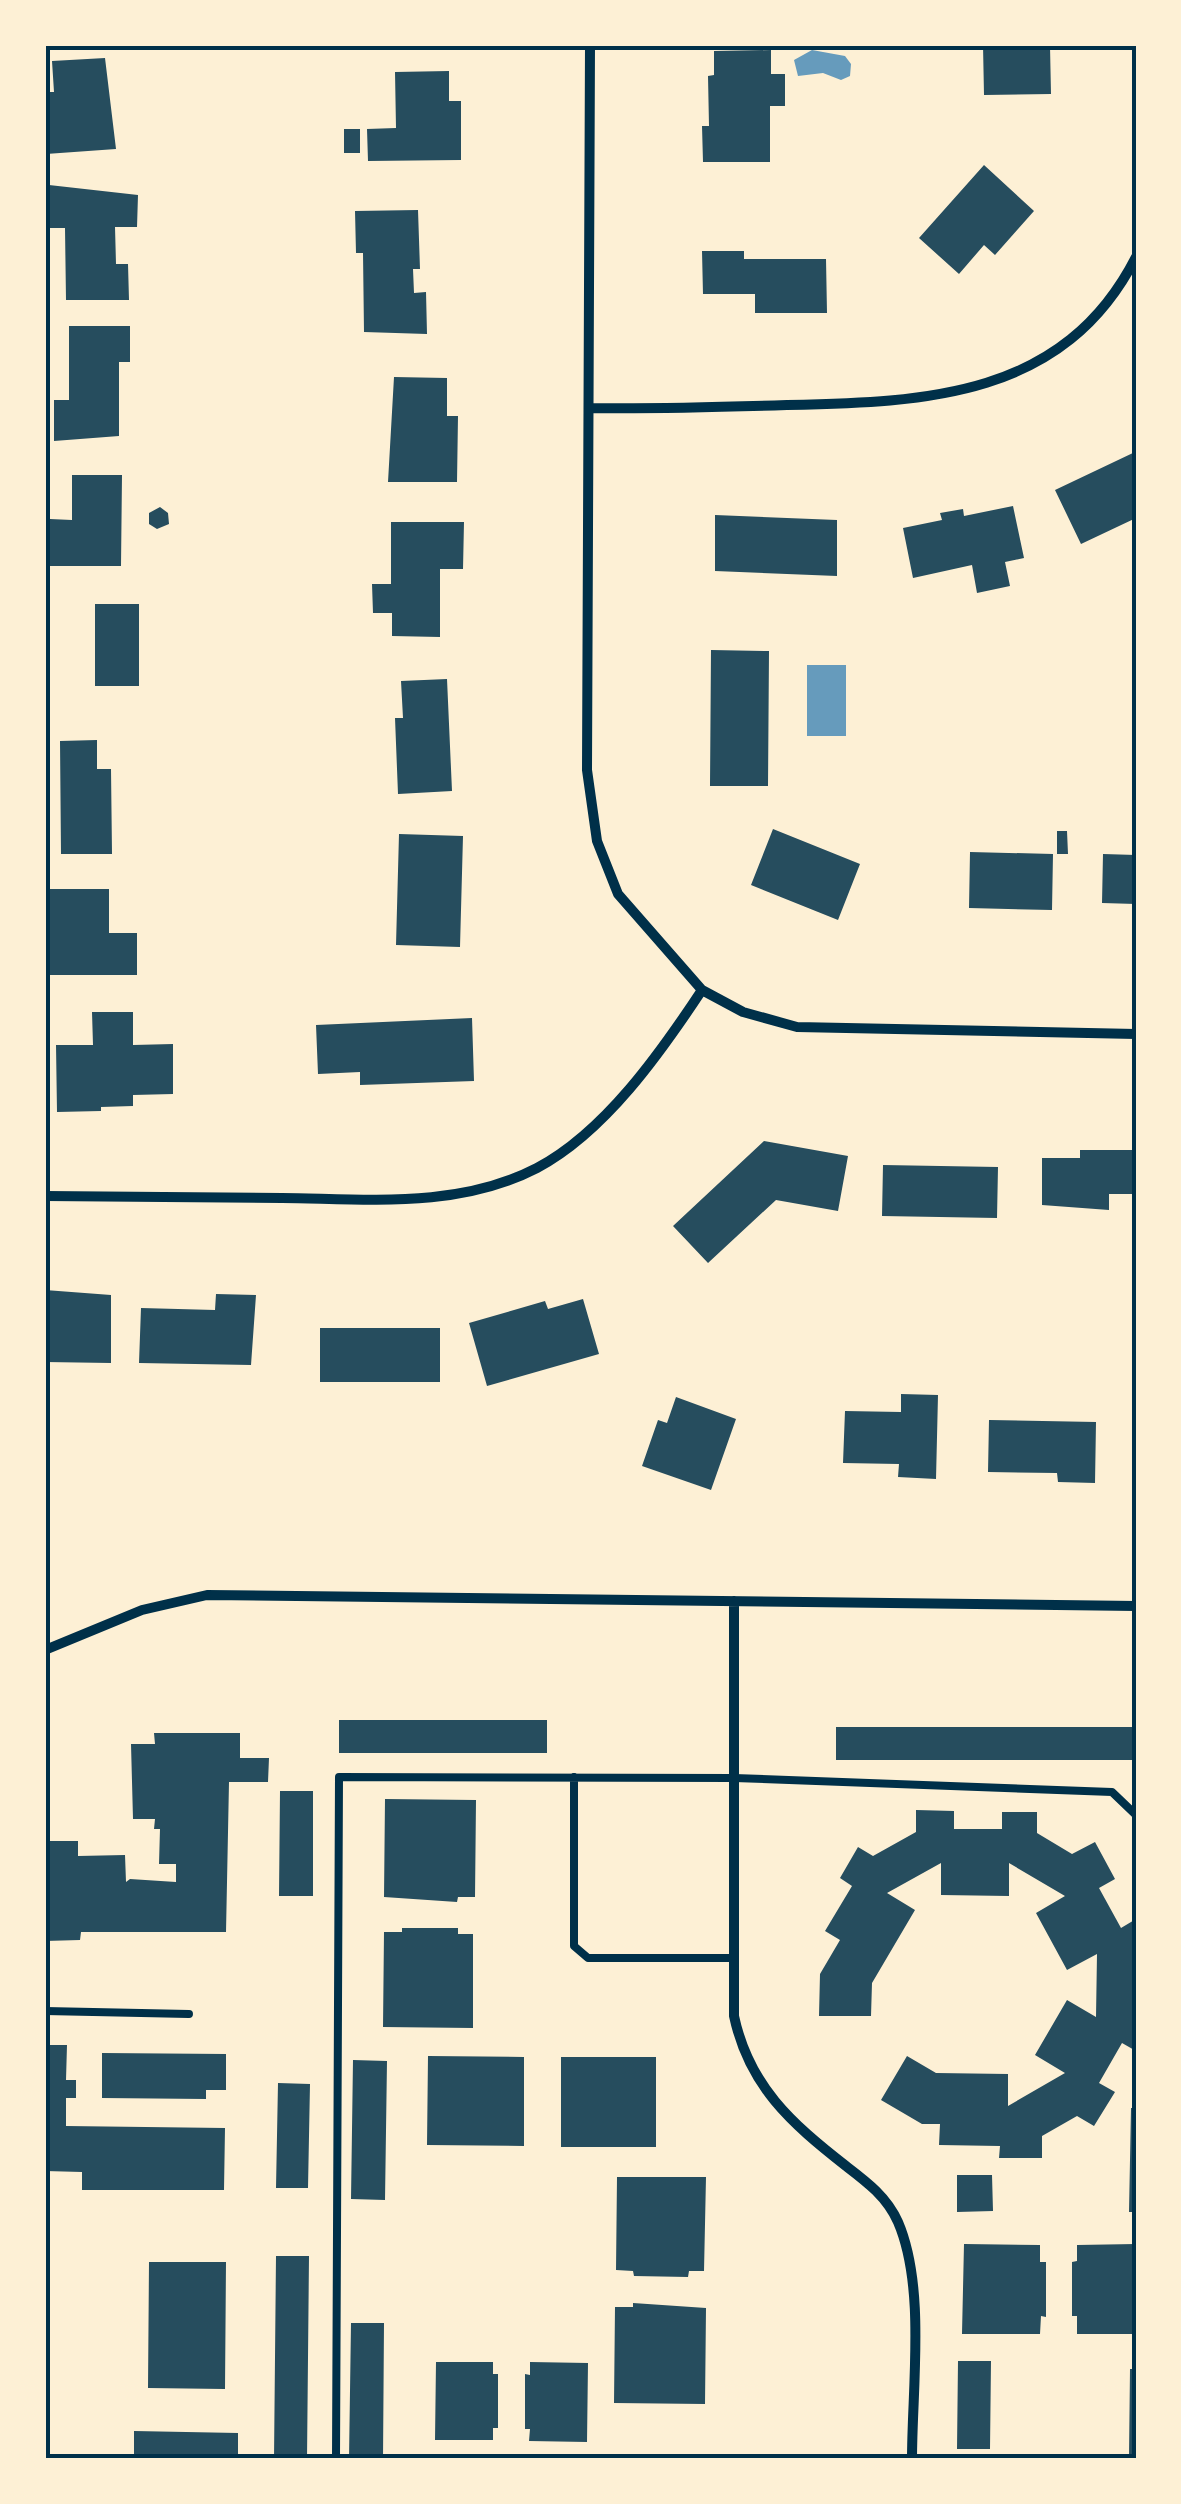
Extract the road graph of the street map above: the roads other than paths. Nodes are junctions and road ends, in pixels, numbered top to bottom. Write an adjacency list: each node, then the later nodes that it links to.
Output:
1 (590, 45): 3 (street)
2 (1136, 257): 3 (street)
3 (590, 408): 4 (street)
4 (702, 990): 5 (street); 6 (street)
5 (1136, 1034)
6 (45, 1196)
7 (734, 1602): 8 (street); 9 (street); 11 (street)
8 (1136, 1606)
9 (45, 1650)
10 (574, 1778): 11 (lane); 13 (lane); 16 (lane)
11 (734, 1778): 12 (lane); 13 (street)
12 (1136, 1815)
13 (734, 1958): 17 (street)
14 (45, 2012): 15 (lane)
15 (189, 2014)
16 (336, 2459)
17 (912, 2459)

